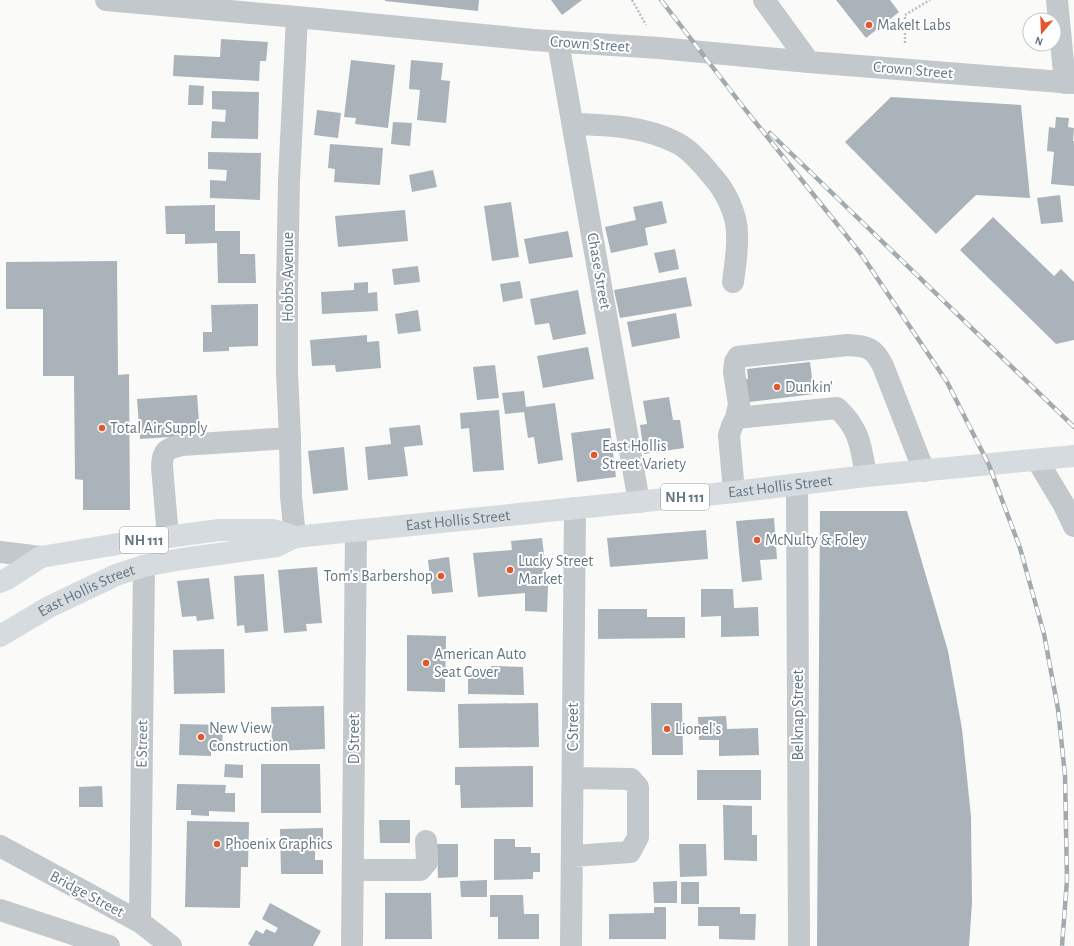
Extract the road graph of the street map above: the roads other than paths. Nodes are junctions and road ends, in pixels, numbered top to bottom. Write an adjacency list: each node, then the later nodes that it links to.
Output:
1 (106, 0): 4 (street, Crown Street)
2 (764, 0): 7 (street)
3 (1057, 0): 8 (street)
4 (154, 2): 5 (street, Crown Street)
5 (297, 17): 6 (street, Crown Street); 12 (street, Hobbs Avenue)
6 (558, 42): 7 (street, Crown Street); 9 (street, Chase Street)
7 (809, 62): 8 (street, Crown Street)
8 (1070, 83)
9 (573, 124): 10 (street); 19 (street, Chase Street)
10 (733, 282)
11 (736, 418): 15 (street); 16 (street); 18 (street)
12 (290, 438): 23 (street); 24 (street, Hobbs Avenue)
13 (1074, 456): 14 (main road, East Hollis Street / NH 111)
14 (1037, 460): 15 (main road, East Hollis Street / NH 111); 21 (street)
15 (924, 471): 16 (main road, East Hollis Street / NH 111)
16 (866, 476): 17 (main road, East Hollis Street / NH 111)
17 (797, 485): 18 (main road, East Hollis Street / NH 111); 41 (street, Belknap Street)
18 (734, 492): 19 (main road, East Hollis Street / NH 111)
19 (639, 502): 20 (main road, East Hollis Street / NH 111)
20 (575, 508): 22 (main road, East Hollis Street / NH 111); 30 (street, C Street)
21 (1074, 526)
22 (356, 531): 24 (main road, East Hollis Street / NH 111); 34 (street, D Street)
23 (168, 537): 24 (main road, East Hollis Street / NH 111); 26 (main road, East Hollis Street / NH 111)
24 (295, 537): 27 (main road, East Hollis Street / NH 111)
25 (0, 552): 26 (street, East Hollis Street)
26 (41, 557): 28 (main road, East Hollis Street / NH 111)
27 (144, 566): 29 (main road, East Hollis Street / NH 111); 36 (street, E Street)
28 (0, 582)
29 (0, 636)
30 (573, 778): 33 (street, C Street); 33 (street)
31 (426, 841): 34 (street)
32 (0, 846): 36 (street, Bridge Street)
33 (573, 856): 40 (street, C Street)
34 (353, 870): 39 (street, D Street)
35 (0, 910): 37 (street)
36 (140, 922): 38 (street, Bridge Street)
37 (109, 946)
38 (171, 946)
39 (352, 946)
40 (571, 946)
41 (799, 946)

